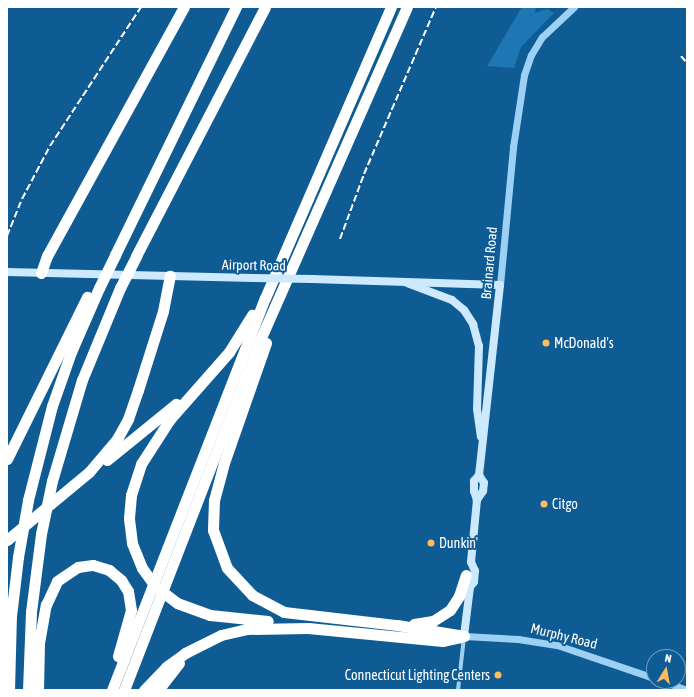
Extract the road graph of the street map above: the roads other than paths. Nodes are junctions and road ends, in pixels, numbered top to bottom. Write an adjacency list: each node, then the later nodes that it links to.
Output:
1 (184, 7): 9 (highway)
2 (236, 7): 13 (highway, bridge)
3 (264, 7): 31 (highway, bridge)
4 (391, 7): 7 (highway)
5 (407, 7): 14 (highway)
6 (574, 7): 12 (street, Brainard Road)
7 (307, 199): 15 (highway); 34 (highway)
8 (7, 272): 9 (main road, Airport Road)
9 (41, 273): 10 (main road, Airport Road)
10 (170, 276): 11 (main road, Airport Road, bridge); 18 (highway)
11 (405, 282): 12 (main road, Airport Road); 16 (main road)
12 (500, 285): 16 (main road, Brainard Road)
13 (95, 287): 17 (highway); 30 (highway, bridge)
14 (277, 300): 25 (highway); 35 (highway)
15 (192, 391): 18 (highway); 26 (highway, bridge)
16 (482, 449): 22 (main road, Brainard Road)
17 (7, 459)
18 (89, 472): 19 (highway)
19 (41, 512): 20 (highway); 21 (highway)
20 (7, 540)
21 (7, 547)
22 (471, 562): 23 (main road, Brainard Road); 24 (main road, Brainard Road)
23 (466, 575): 24 (main road, Brainard Road); 25 (highway)
24 (470, 587): 27 (main road, Brainard Road)
25 (397, 625): 27 (highway)
26 (308, 628): 27 (highway); 28 (highway)
27 (464, 636): 29 (street, Murphy Road); 38 (street, Brainard Road)
28 (197, 647): 36 (highway); 37 (highway)
29 (646, 675)
30 (9, 690)
31 (28, 690)
32 (38, 690): 33 (highway)
33 (107, 690)
34 (112, 690)
35 (124, 690)
36 (144, 690)
37 (158, 690)
38 (458, 690)

